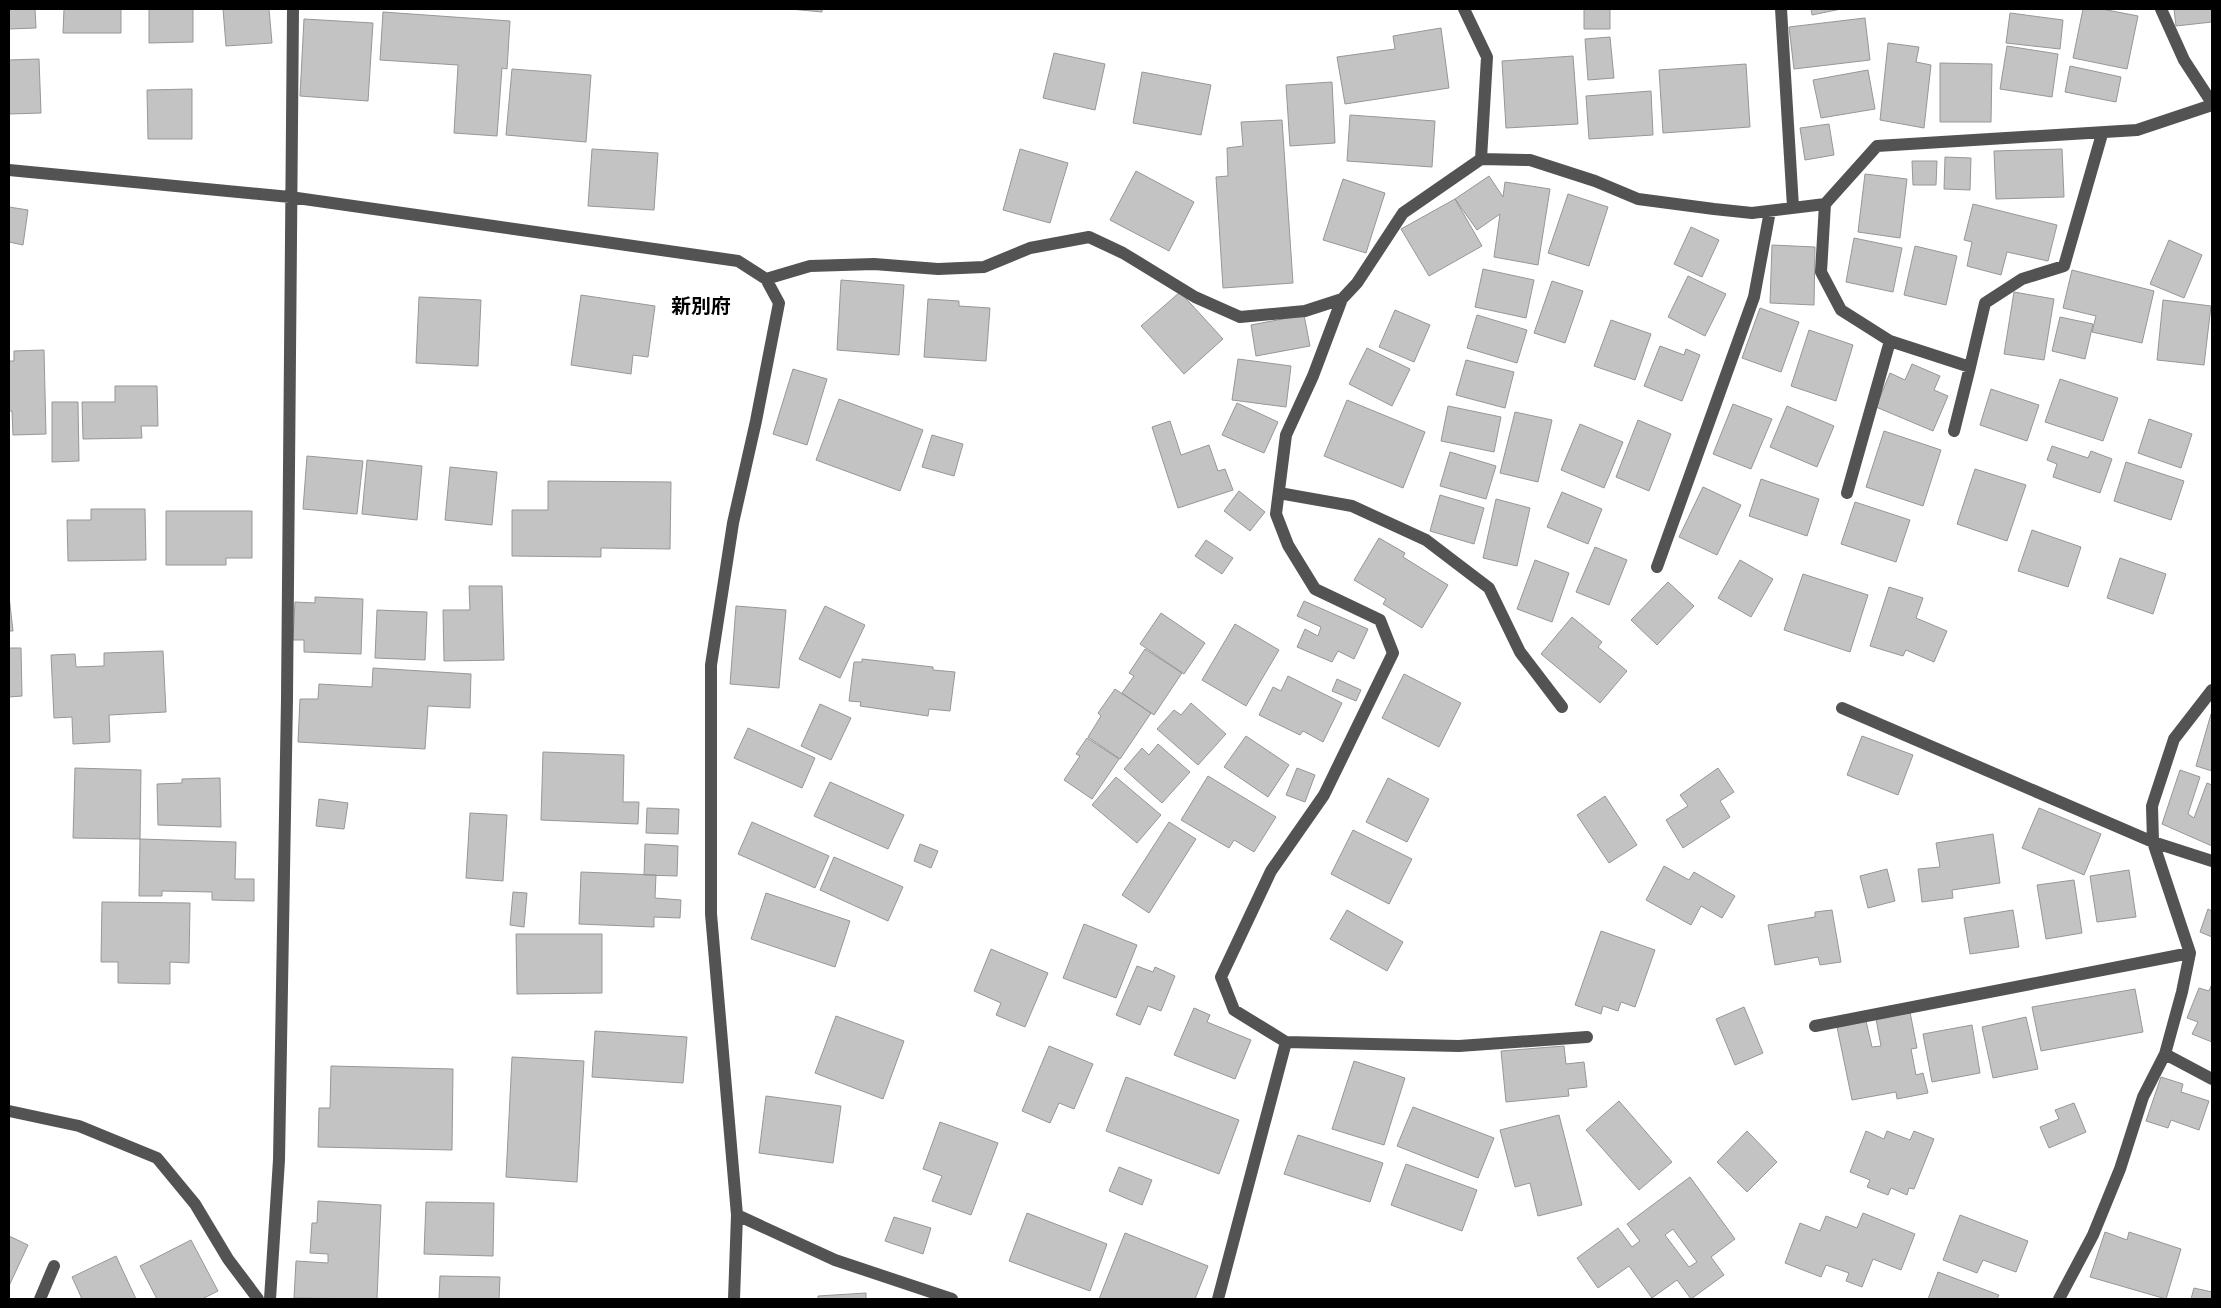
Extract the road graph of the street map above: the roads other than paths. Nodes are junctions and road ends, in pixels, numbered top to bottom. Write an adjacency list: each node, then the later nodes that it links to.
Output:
1 (294, 9): 9 (street)
2 (1464, 9): 7 (street)
3 (1781, 9): 11 (street)
4 (2161, 9): 5 (street)
5 (2212, 104): 6 (street)
6 (2102, 134): 10 (street); 16 (street)
7 (1481, 159): 12 (street); 14 (street)
8 (9, 170): 9 (street)
9 (290, 197): 13 (street); 38 (street)
10 (1825, 204): 11 (street); 15 (street)
11 (1793, 208): 12 (street)
12 (1770, 211): 20 (street)
13 (766, 279): 14 (street); 33 (street)
14 (1342, 299): 18 (street)
15 (1890, 341): 16 (street); 19 (street)
16 (1970, 368): 17 (street)
17 (1954, 432)
18 (1279, 493): 22 (street); 29 (street)
19 (1847, 493)
20 (1657, 567)
21 (2212, 690): 24 (street)
22 (1562, 707)
23 (1842, 708): 24 (street)
24 (2154, 842): 25 (street); 26 (street)
25 (2212, 861)
26 (2190, 953): 27 (street); 30 (street)
27 (1815, 1026)
28 (1587, 1037): 29 (street)
29 (1286, 1042): 41 (street)
30 (2165, 1054): 31 (street); 42 (street)
31 (2212, 1079)
32 (9, 1111): 37 (street)
33 (737, 1215): 35 (street); 39 (street)
34 (54, 1266): 36 (street)
35 (917, 1293): 40 (street)
36 (40, 1299)
37 (258, 1299)
38 (270, 1299)
39 (734, 1299)
40 (952, 1299)
41 (1218, 1299)
42 (2058, 1299)

